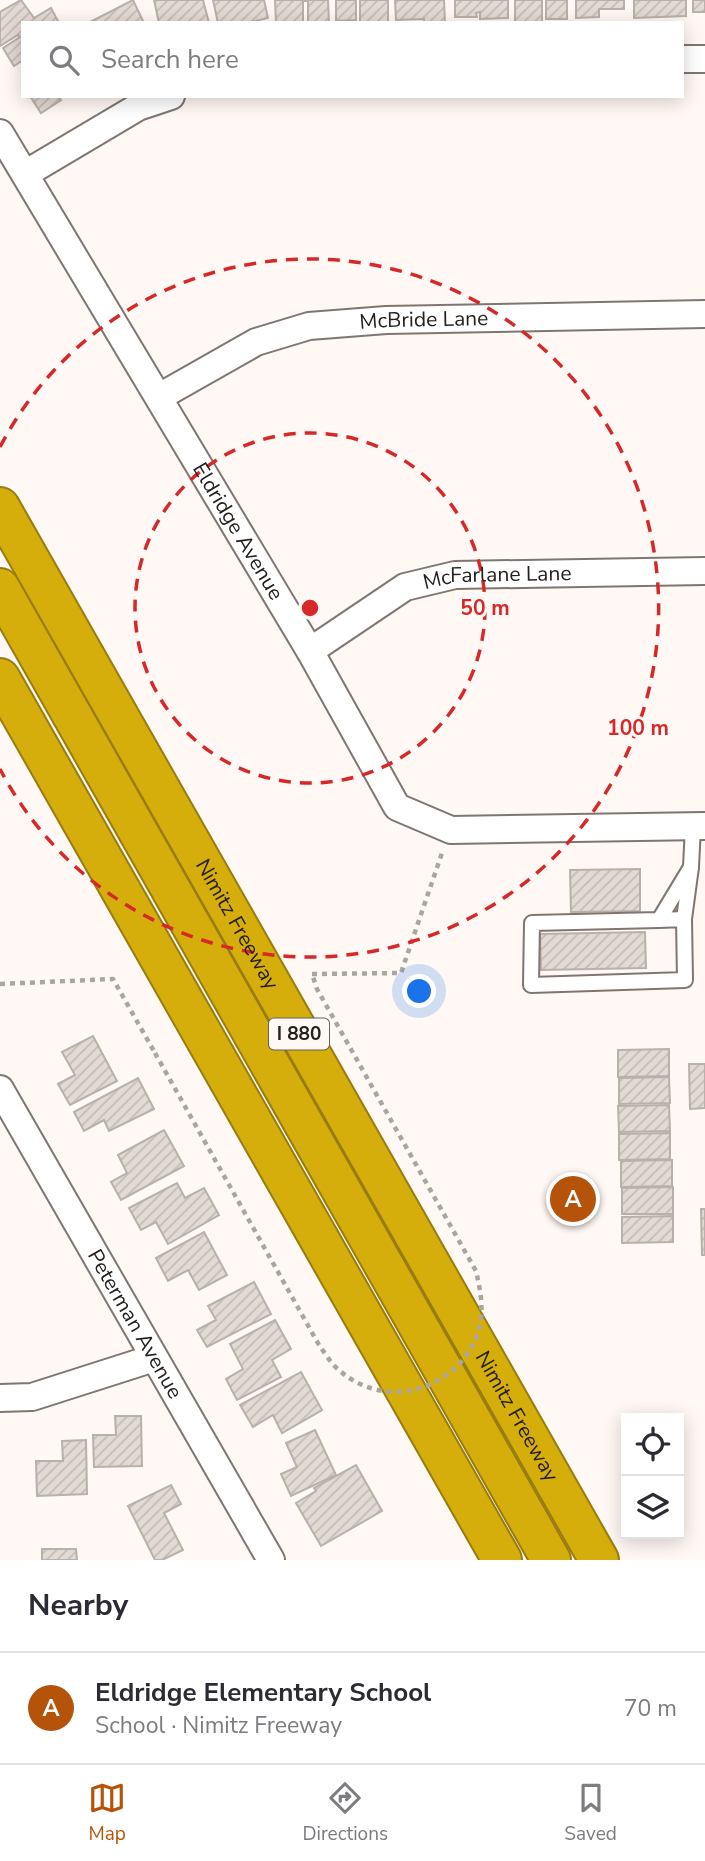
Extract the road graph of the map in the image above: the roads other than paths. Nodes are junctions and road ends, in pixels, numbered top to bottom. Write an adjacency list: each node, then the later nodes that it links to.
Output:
1 (684, 59): 2 (street)
2 (705, 59)
3 (165, 98): 5 (street)
4 (0, 133): 5 (street, Eldridge Avenue)
5 (25, 174): 7 (street, Eldridge Avenue)
6 (705, 314): 7 (street, McBride Lane)
7 (159, 397): 11 (street, Eldridge Avenue)
8 (0, 508): 23 (highway, Nimitz Freeway / I 880)
9 (705, 570): 11 (street, McFarlane Lane)
10 (0, 587): 22 (highway, I 880)
11 (310, 652): 13 (street, Eldridge Avenue)
12 (0, 678): 21 (highway)
13 (699, 826): 14 (lane)
14 (691, 867): 15 (lane); 16 (lane)
15 (684, 919): 16 (lane); 16 (lane)
16 (659, 920)
17 (0, 1089): 18 (street, Peterman Avenue)
18 (153, 1358): 19 (street); 20 (street, Peterman Avenue)
19 (0, 1398)
20 (271, 1560)
21 (502, 1560)
22 (551, 1560)
23 (598, 1560)

